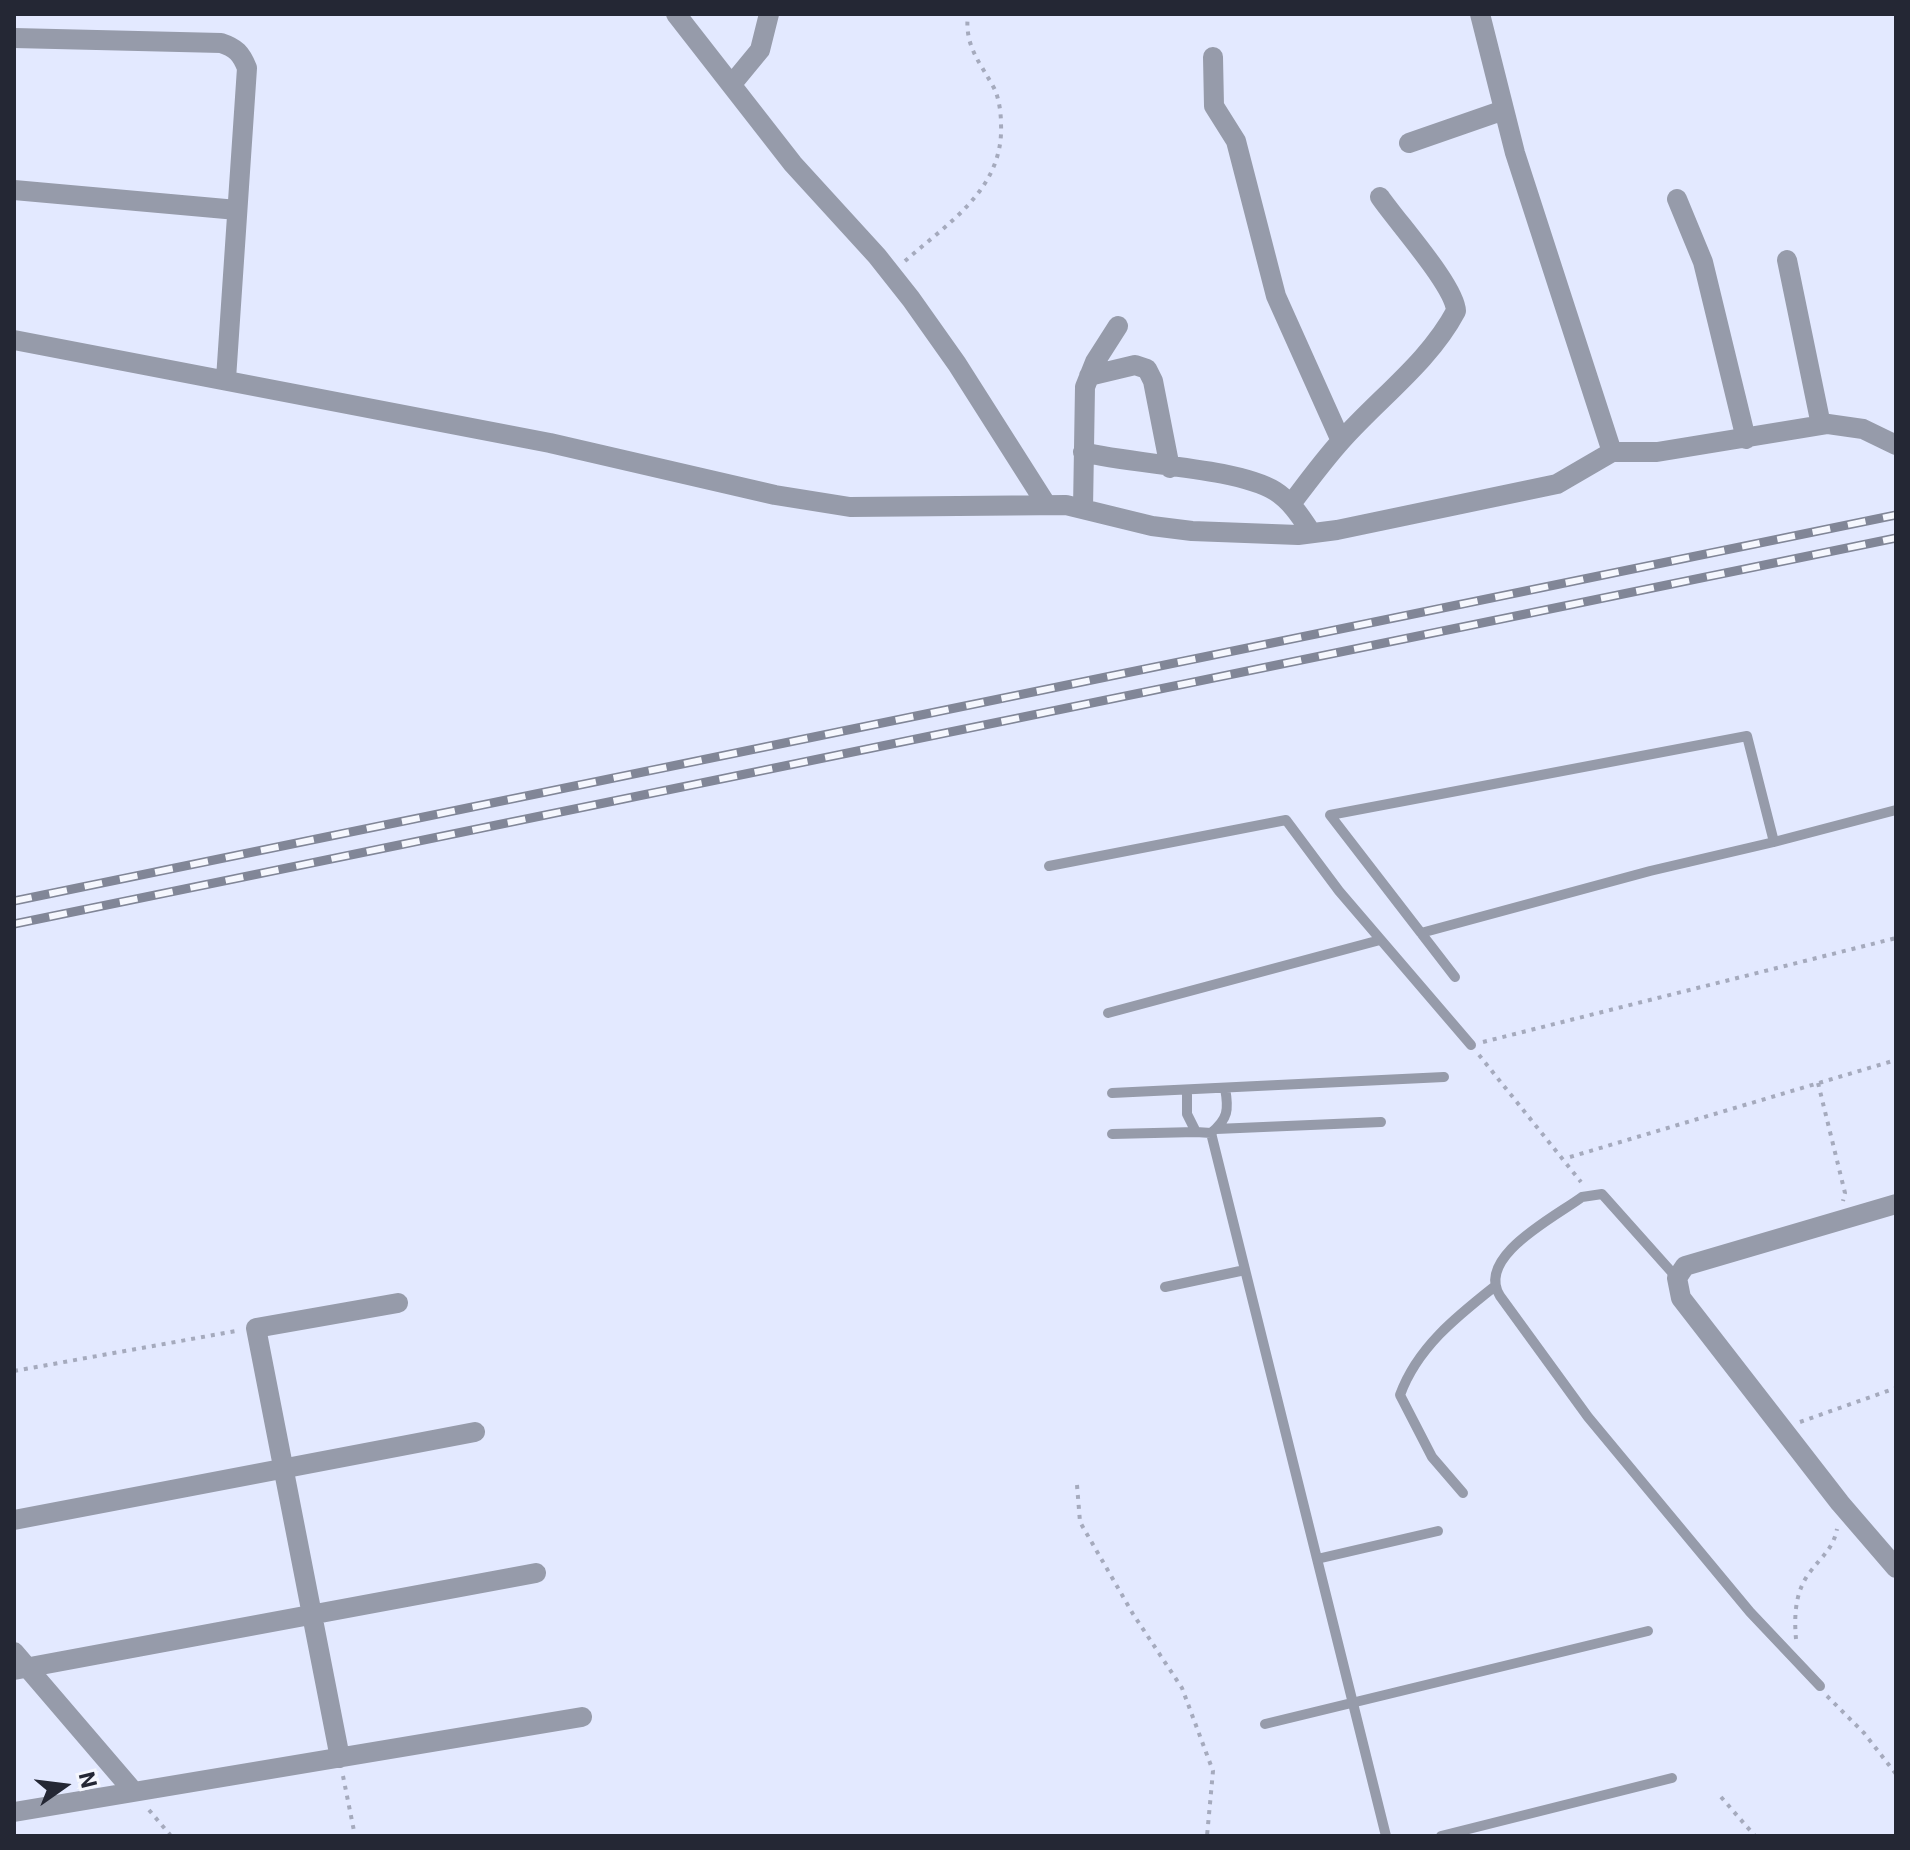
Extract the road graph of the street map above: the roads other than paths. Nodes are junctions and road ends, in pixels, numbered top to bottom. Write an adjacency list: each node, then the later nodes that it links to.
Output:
1 (676, 14): 6 (street)
2 (769, 14): 6 (street)
3 (1480, 14): 7 (street)
4 (14, 38): 12 (street)
5 (1213, 57): 20 (street)
6 (732, 84): 25 (street)
7 (1504, 110): 8 (street); 23 (street)
8 (1409, 143)
9 (14, 190): 12 (street)
10 (1380, 197): 20 (street)
11 (1677, 199): 19 (street)
12 (237, 210): 17 (street)
13 (1787, 260): 18 (street)
14 (1118, 326): 16 (street)
15 (14, 340): 17 (street)
16 (1089, 376): 22 (street); 24 (street)
17 (226, 379): 25 (street)
18 (1821, 425): 19 (street); 21 (street)
19 (1746, 439): 23 (street)
20 (1341, 441): 26 (street)
21 (1896, 445)
22 (1083, 452): 24 (street); 27 (street)
23 (1612, 452): 28 (street)
24 (1170, 468): 26 (street)
25 (1046, 504): 27 (street)
26 (1291, 504): 28 (street)
27 (1083, 509): 28 (street)
28 (1311, 532)
29 (1896, 810): 30 (lane)
30 (1774, 842): 32 (lane); 32 (lane)
31 (1049, 866): 33 (lane)
32 (1421, 933): 34 (lane)
33 (1380, 940): 35 (lane); 36 (lane)
34 (1455, 977)
35 (1108, 1013)
36 (1471, 1045)
37 (1444, 1077): 38 (lane)
38 (1225, 1088): 39 (lane); 42 (lane)
39 (1187, 1090): 40 (lane); 43 (lane)
40 (1112, 1093)
41 (1381, 1122): 42 (lane)
42 (1213, 1131): 43 (lane); 46 (lane)
43 (1196, 1132): 44 (lane)
44 (1112, 1134)
45 (1896, 1204): 47 (street)
46 (1245, 1270): 48 (lane); 56 (lane)
47 (1677, 1278): 49 (lane); 57 (street)
48 (1165, 1287)
49 (1494, 1287): 53 (lane); 63 (lane)
50 (398, 1303): 52 (street)
51 (475, 1432): 52 (street)
52 (282, 1469): 54 (street); 59 (street)
53 (1463, 1493)
54 (14, 1520)
55 (1438, 1531): 56 (lane)
56 (1317, 1559): 64 (lane)
57 (1896, 1568)
58 (536, 1573): 59 (street)
59 (311, 1615): 62 (street); 67 (street)
60 (1648, 1631): 64 (lane)
61 (14, 1652): 62 (street)
62 (21, 1669): 69 (street)
63 (1820, 1686)
64 (1353, 1704): 66 (lane); 71 (lane)
65 (582, 1717): 67 (street)
66 (1265, 1724)
67 (340, 1758): 69 (street)
68 (1672, 1778): 72 (lane)
69 (134, 1792): 70 (street)
70 (14, 1812)
71 (1386, 1836)
72 (1441, 1836)

